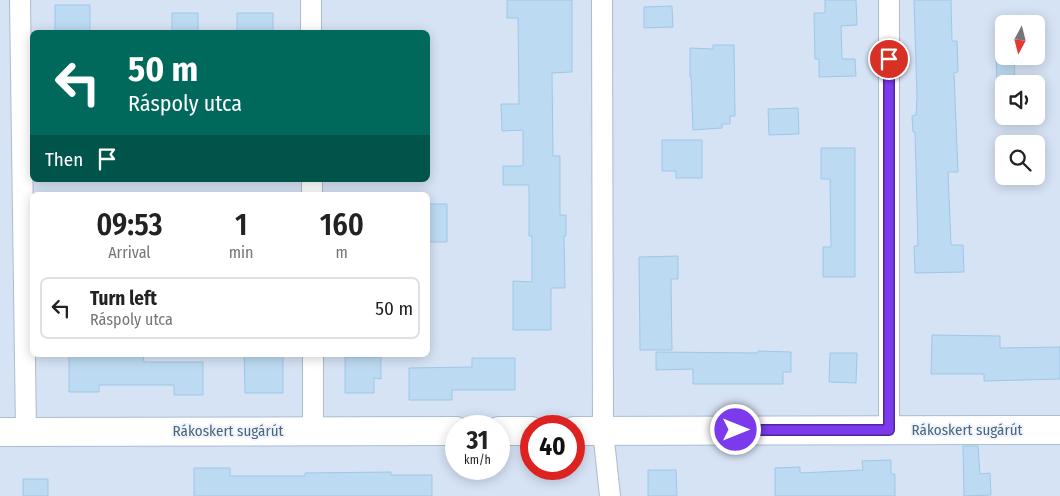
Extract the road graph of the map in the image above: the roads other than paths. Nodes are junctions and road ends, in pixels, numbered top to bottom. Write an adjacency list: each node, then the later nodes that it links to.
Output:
1 (20, 0): 13 (street)
2 (311, 0): 5 (street)
3 (602, 0): 12 (street)
4 (889, 0): 7 (street)
5 (311, 30)
6 (313, 357): 9 (street)
7 (889, 430): 8 (street, Rákoskert sugárút); 12 (street, Rákoskert sugárút)
8 (1060, 430)
9 (314, 431): 10 (street, Rákoskert sugárút); 13 (street, Rákoskert sugárút)
10 (445, 431)
11 (585, 431): 12 (street, Rákoskert sugárút)
12 (603, 431): 14 (street)
13 (13, 432)
14 (610, 496)

